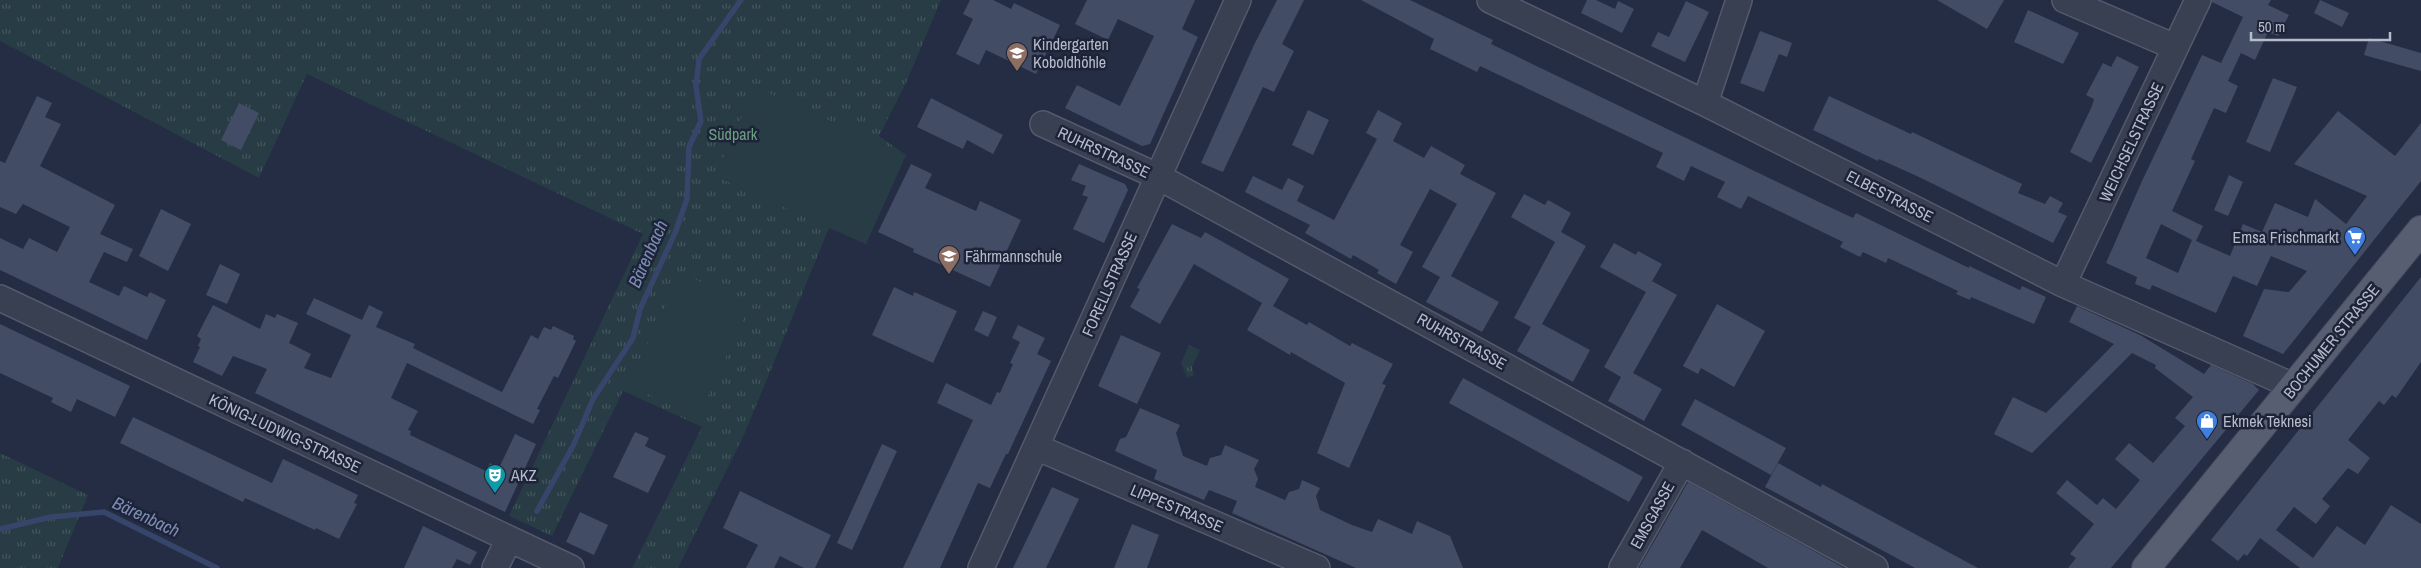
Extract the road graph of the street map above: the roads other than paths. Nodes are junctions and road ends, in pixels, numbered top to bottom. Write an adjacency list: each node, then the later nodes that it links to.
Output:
1 (1238, 0): 9 (street, FORELLSTRASSE)
2 (1490, 0): 7 (street, ELBESTRASSE)
3 (1739, 0): 7 (street)
4 (2066, 0): 6 (street)
5 (2198, 0): 6 (street, WEICHSELSTRASSE)
6 (2176, 47): 11 (street, WEICHSELSTRASSE)
7 (1705, 103): 11 (street, ELBESTRASSE)
8 (1043, 124): 9 (street, RUHRSTRASSE)
9 (1157, 176): 14 (street, FORELLSTRASSE); 15 (street, RUHRSTRASSE)
10 (2421, 230): 13 (main road, BOCHUMER STRASSE)
11 (2064, 284): 13 (street, ELBESTRASSE)
12 (0, 298): 16 (street, KÖNIG-LUDWIG-STRASSE)
13 (2293, 386): 23 (main road, BOCHUMER STRASSE)
14 (1036, 448): 19 (street, FORELLSTRASSE); 20 (street, LIPPESTRASSE)
15 (1682, 462): 21 (street, EMSGASSE); 22 (street, RUHRSTRASSE)
16 (509, 539): 17 (street); 18 (street, KÖNIG-LUDWIG-STRASSE)
17 (495, 568)
18 (571, 568)
19 (981, 568)
20 (1317, 568)
21 (1622, 568)
22 (1875, 568)
23 (2146, 568)

